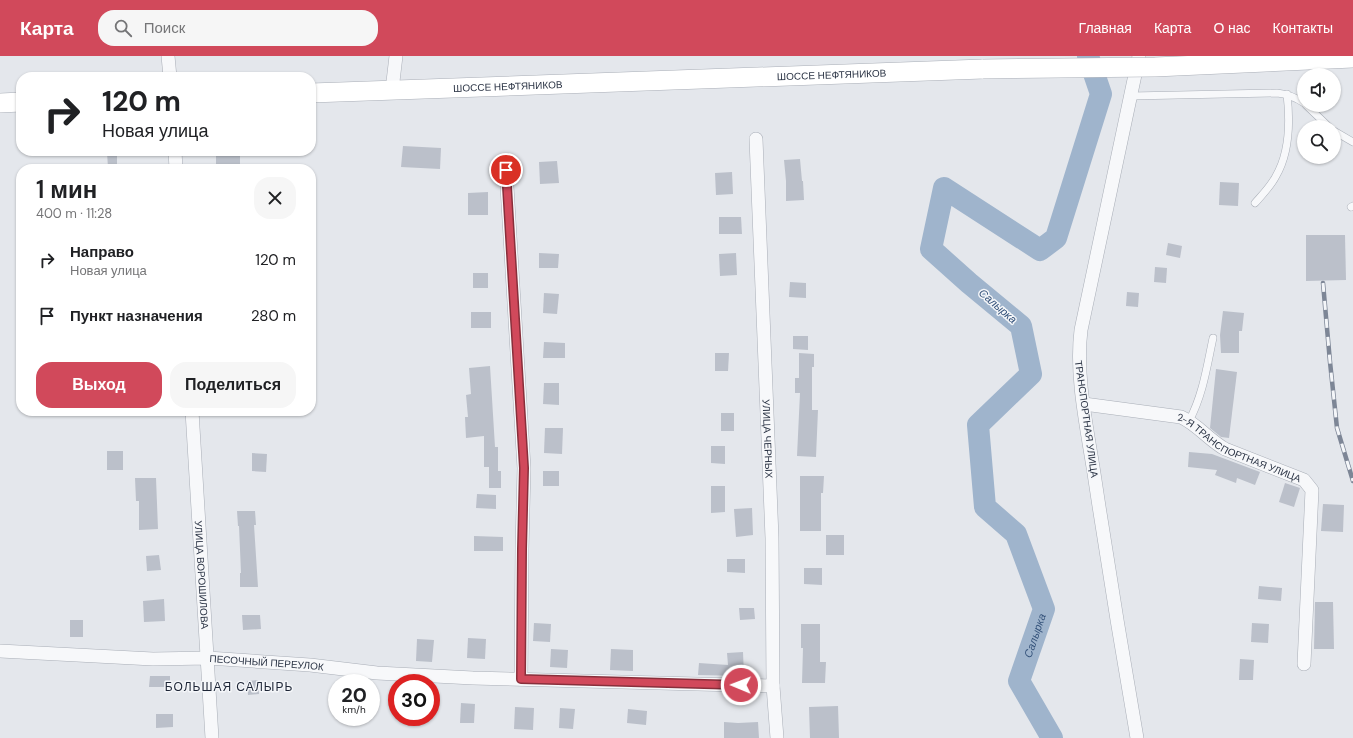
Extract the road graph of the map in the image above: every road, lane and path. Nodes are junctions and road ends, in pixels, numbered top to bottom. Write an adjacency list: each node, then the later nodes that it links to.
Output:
1 (168, 56): 5 (street)
2 (396, 56): 6 (street)
3 (1139, 56): 9 (street, ТРАНСПОРТНАЯ УЛИЦА)
4 (1353, 58): 6 (main road, ШОССЕ НЕФТЯНИКОВ, bridge)
5 (170, 72)
6 (392, 90): 7 (main road, ШОССЕ НЕФТЯНИКОВ)
7 (316, 93)
8 (1287, 94): 9 (lane); 10 (lane); 19 (lane)
9 (1131, 96): 21 (street, ТРАНСПОРТНАЯ УЛИЦА)
10 (1297, 99)
11 (16, 102): 12 (main road)
12 (0, 103)
13 (1313, 112): 14 (lane)
14 (1322, 120)
15 (1341, 135): 17 (lane)
16 (756, 139): 28 (street, УЛИЦА ЧЕРНЫХ)
17 (1353, 142)
18 (506, 170): 27 (street)
19 (1256, 203)
20 (1213, 338): 23 (lane)
21 (1084, 404): 23 (street, 2-Я ТРАНСПОРТНАЯ УЛИЦА); 31 (street, ТРАНСПОРТНАЯ УЛИЦА)
22 (192, 416): 25 (street, УЛИЦА ВОРОШИЛОВА)
23 (1189, 421): 26 (street, 2-Я ТРАНСПОРТНАЯ УЛИЦА)
24 (0, 651): 25 (street, ПЕСОЧНЫЙ ПЕРЕУЛОК)
25 (208, 658): 27 (street, ПЕСОЧНЫЙ ПЕРЕУЛОК); 29 (street, УЛИЦА ВОРОШИЛОВА)
26 (1304, 664)
27 (521, 679): 28 (street, ПЕСОЧНЫЙ ПЕРЕУЛОК)
28 (773, 686): 30 (street, УЛИЦА ЧЕРНЫХ)
29 (212, 738)
30 (777, 738)
31 (1137, 738)

